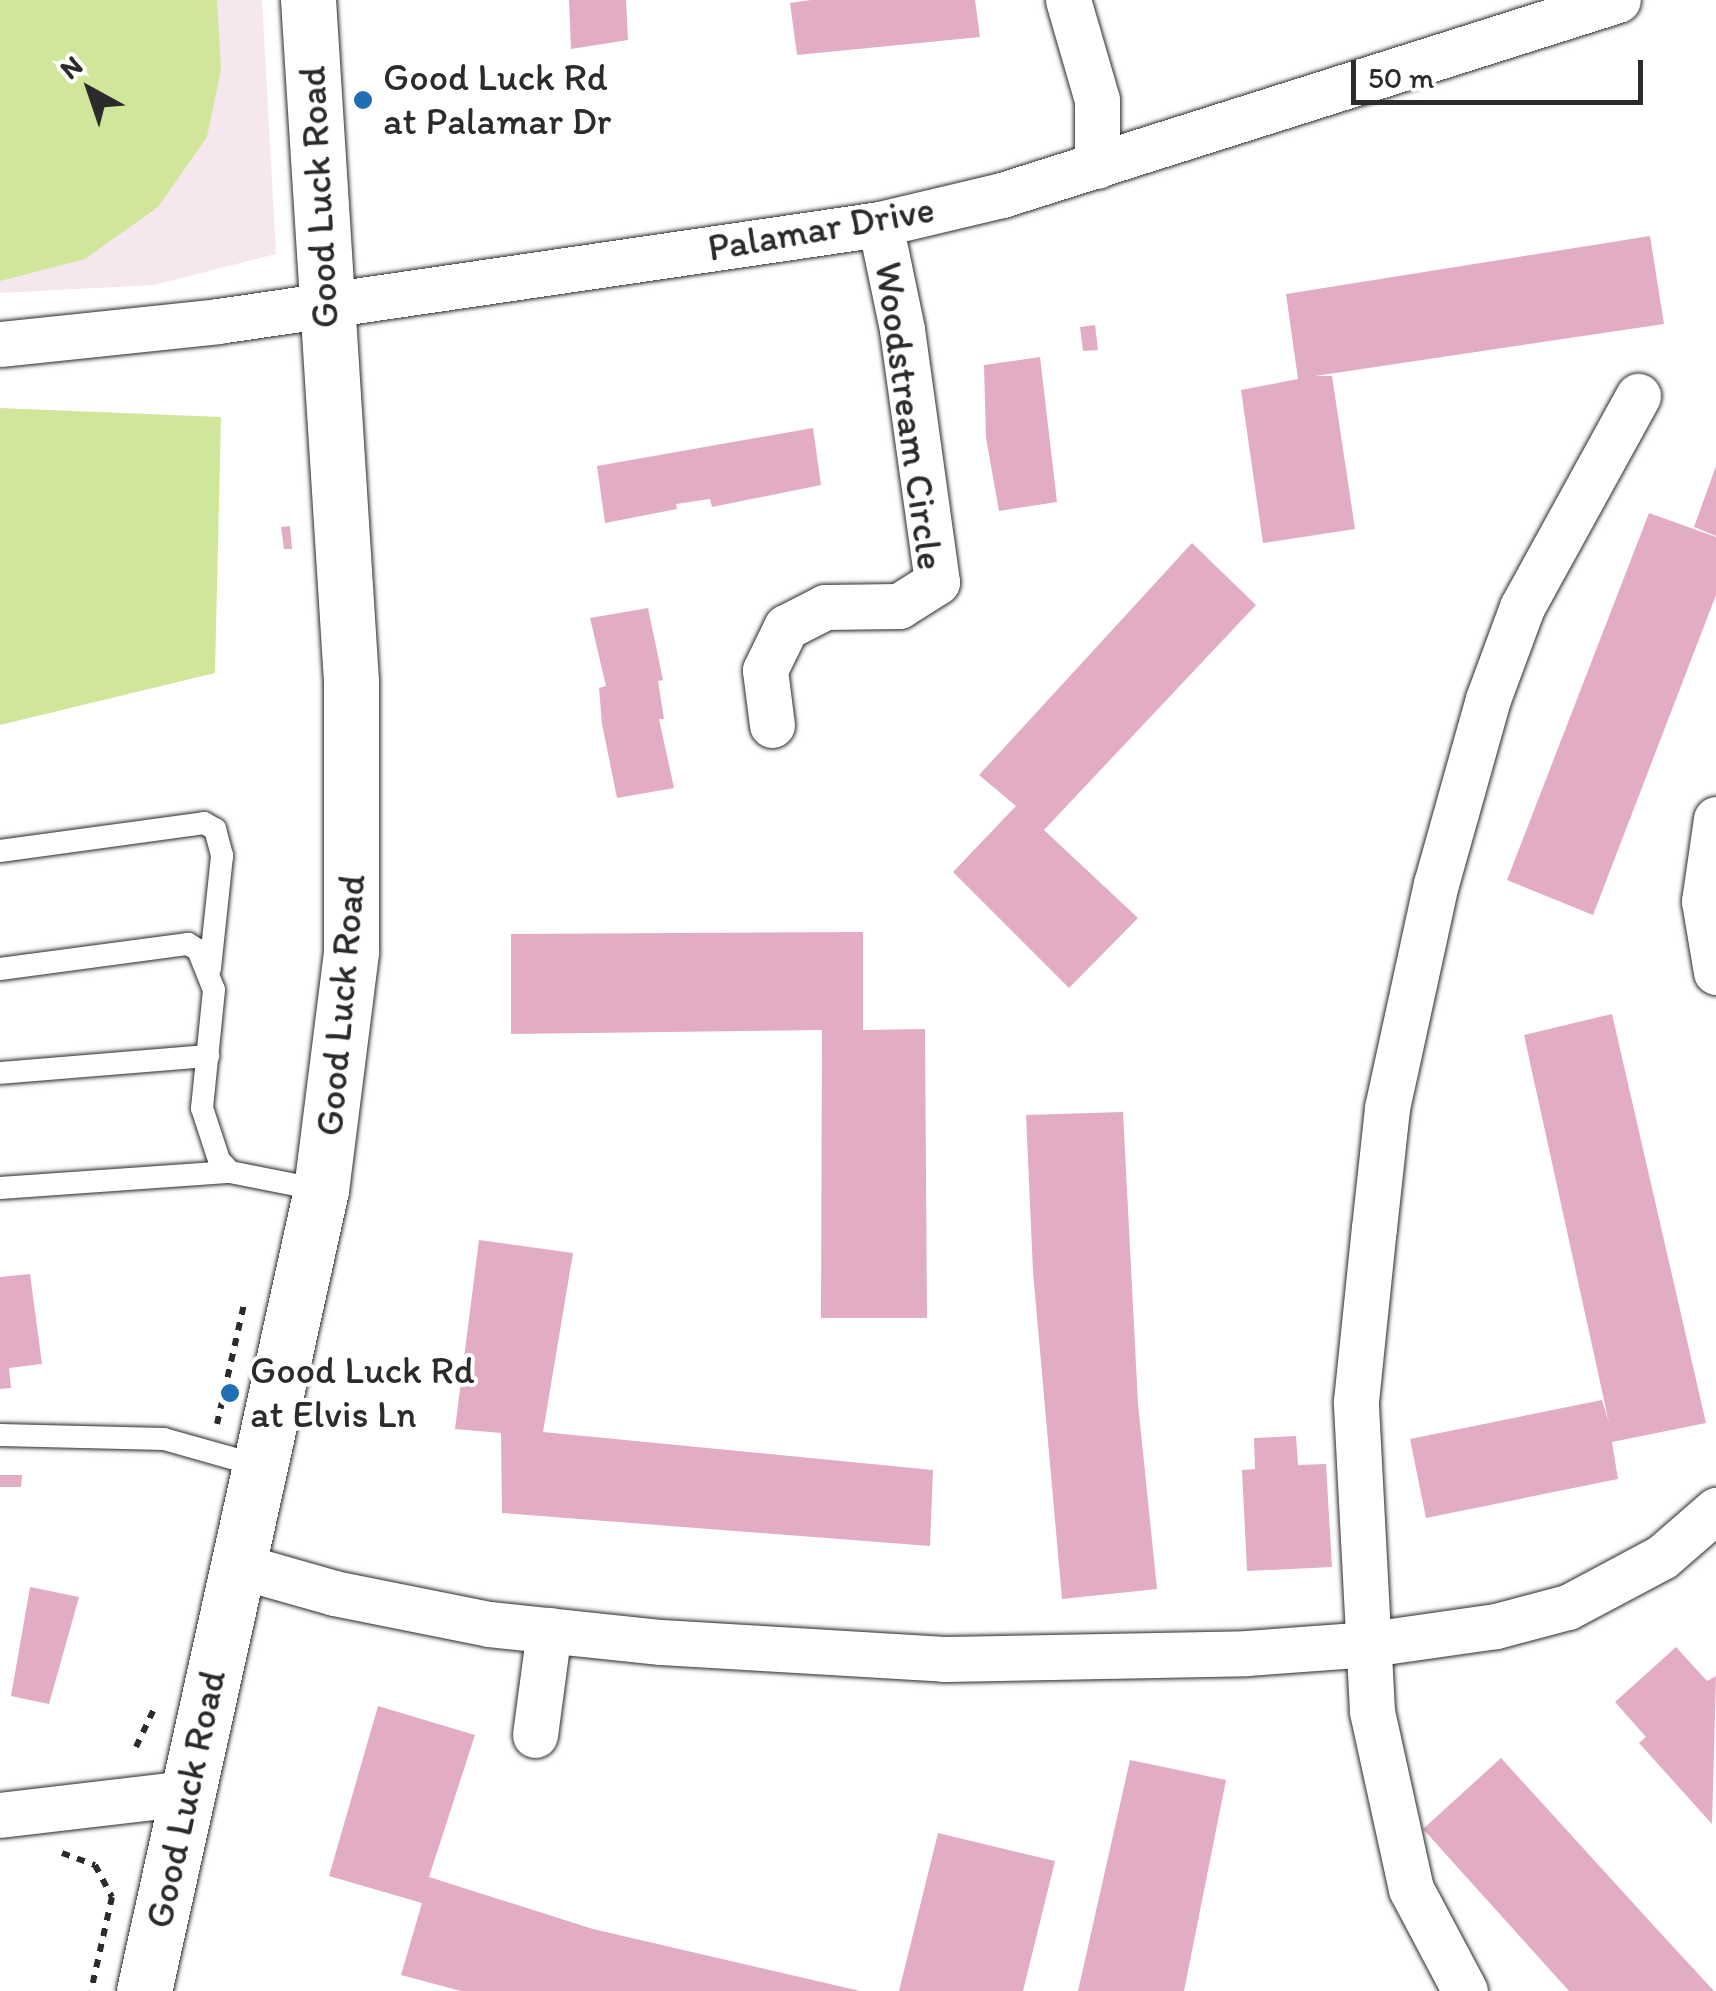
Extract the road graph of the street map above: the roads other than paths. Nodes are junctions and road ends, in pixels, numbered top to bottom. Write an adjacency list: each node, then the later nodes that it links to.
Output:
1 (308, 0): 6 (main road, Good Luck Road)
2 (1068, 0): 4 (street)
3 (1618, 0): 4 (street, Palamar Drive)
4 (1097, 166): 5 (street, Palamar Drive)
5 (880, 224): 6 (street, Palamar Drive); 9 (street, Woodstream Circle)
6 (325, 303): 7 (street, Palamar Drive); 19 (main road, Good Luck Road)
7 (0, 344)
8 (1638, 396): 25 (street)
9 (772, 725)
10 (1716, 819): 14 (street)
11 (0, 850): 12 (lane)
12 (210, 968): 13 (lane); 15 (lane)
13 (0, 969)
14 (1716, 972)
15 (208, 1056): 16 (lane); 17 (lane)
16 (0, 1073)
17 (230, 1172): 18 (lane); 19 (lane)
18 (0, 1188)
19 (322, 1190): 21 (main road, Good Luck Road)
20 (0, 1436): 21 (lane)
21 (260, 1466): 23 (main road, Good Luck Road)
22 (1716, 1510): 25 (street)
23 (236, 1564): 24 (street); 27 (main road, Good Luck Road)
24 (549, 1630): 25 (street); 26 (street)
25 (1370, 1644): 30 (street)
26 (535, 1736)
27 (188, 1793): 28 (street); 29 (main road, Good Luck Road)
28 (0, 1816)
29 (144, 1991)
30 (1465, 1991)

